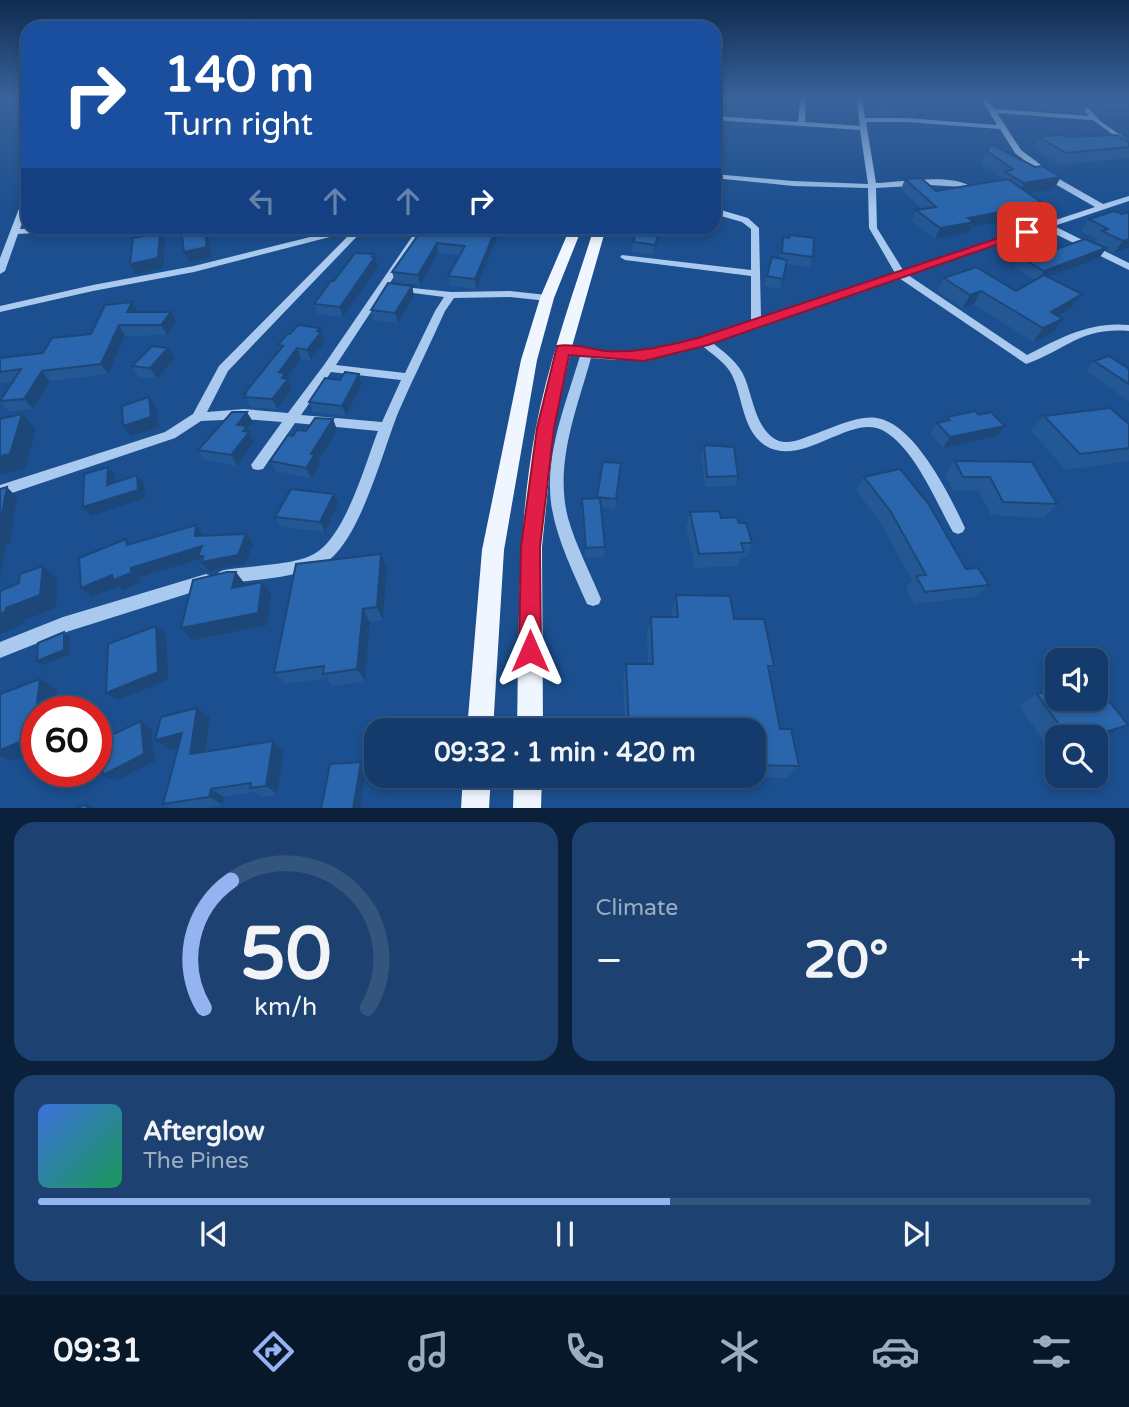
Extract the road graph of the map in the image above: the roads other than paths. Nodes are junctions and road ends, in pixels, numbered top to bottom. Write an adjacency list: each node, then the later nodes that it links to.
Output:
1 (863, 135): 5 (street)
2 (1006, 135): 7 (street)
3 (721, 177): 5 (street)
4 (964, 185): 5 (street)
5 (872, 186): 22 (street)
6 (1129, 198): 7 (street)
7 (1102, 207): 10 (street)
8 (721, 213): 21 (street)
9 (21, 215): 11 (street)
10 (1046, 226): 19 (street); 22 (street)
11 (15, 232): 12 (street); 20 (street)
12 (21, 232)
13 (328, 235): 26 (street)
14 (354, 235): 35 (street)
15 (417, 235): 23 (street)
16 (573, 235): 25 (main road)
17 (598, 235): 30 (main road)
18 (625, 257): 21 (street)
19 (1129, 267)
20 (0, 271)
21 (755, 274): 27 (street)
22 (901, 275): 27 (street); 28 (street)
23 (381, 286): 24 (street); 32 (street)
24 (451, 295): 25 (street); 33 (street)
25 (547, 298): 36 (main road)
26 (0, 309)
27 (756, 324): 29 (street)
28 (1129, 328)
29 (703, 341): 31 (street); 41 (street)
30 (563, 350): 31 (street); 38 (main road)
31 (587, 353): 42 (street)
32 (328, 368): 33 (street); 34 (street)
33 (409, 377): 37 (street)
34 (292, 416): 35 (street); 37 (street); 39 (street)
35 (198, 417): 40 (street)
36 (517, 424): 38 (main road); 44 (main road)
37 (386, 427): 43 (street)
38 (545, 428): 45 (main road)
39 (258, 465)
40 (0, 491)
41 (958, 527)
42 (593, 599)
43 (0, 650)
44 (481, 718)
45 (530, 718)
46 (476, 788): 48 (main road)
47 (528, 788): 49 (main road)
48 (475, 808)
49 (527, 808)

